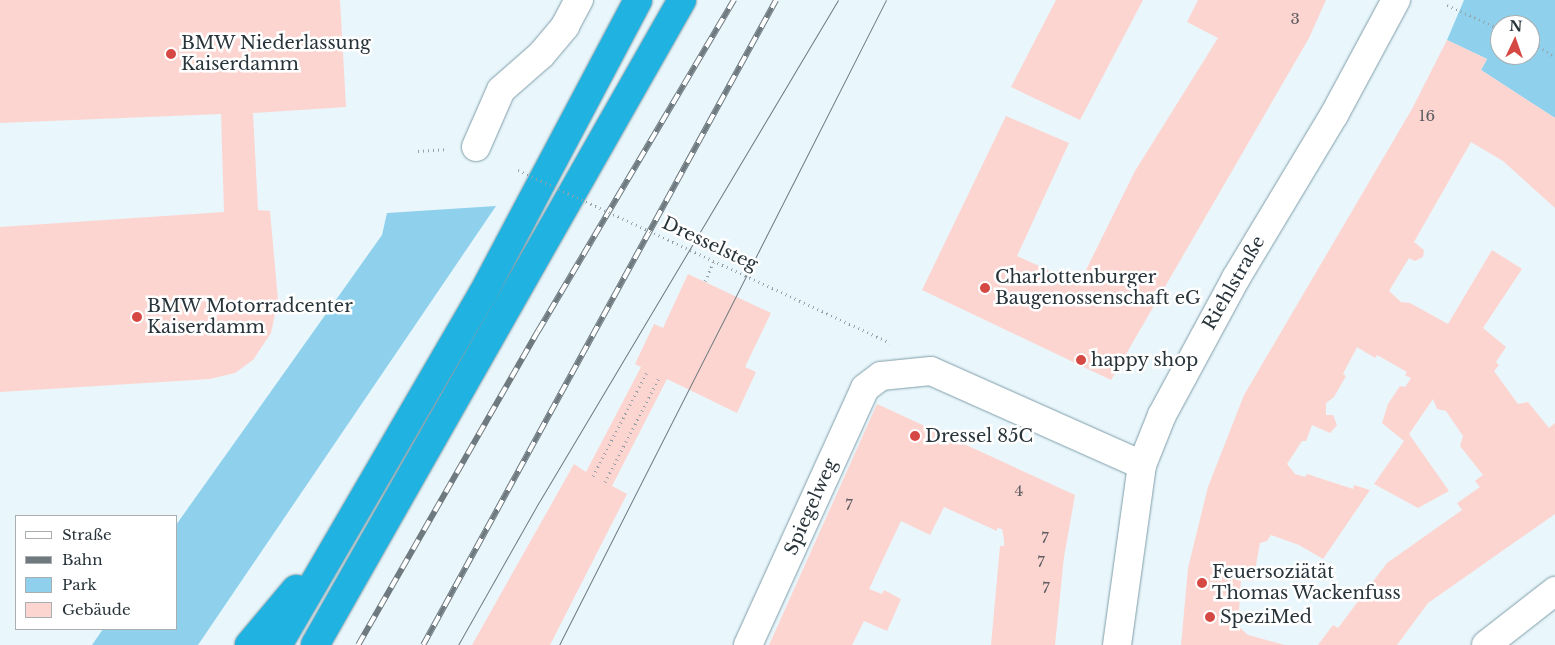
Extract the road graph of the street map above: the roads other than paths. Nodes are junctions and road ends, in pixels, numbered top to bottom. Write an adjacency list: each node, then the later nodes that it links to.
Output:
1 (579, 0): 5 (street)
2 (638, 0): 7 (highway)
3 (682, 0): 11 (highway)
4 (1396, 0): 6 (street, Riehlstraße)
5 (476, 147)
6 (1142, 465): 12 (street, Spiegelweg); 13 (street, Riehlstraße)
7 (343, 532): 9 (highway); 10 (highway)
8 (1555, 591): 14 (street)
9 (249, 645)
10 (278, 645)
11 (315, 645)
12 (748, 645)
13 (1117, 645)
14 (1486, 645)

